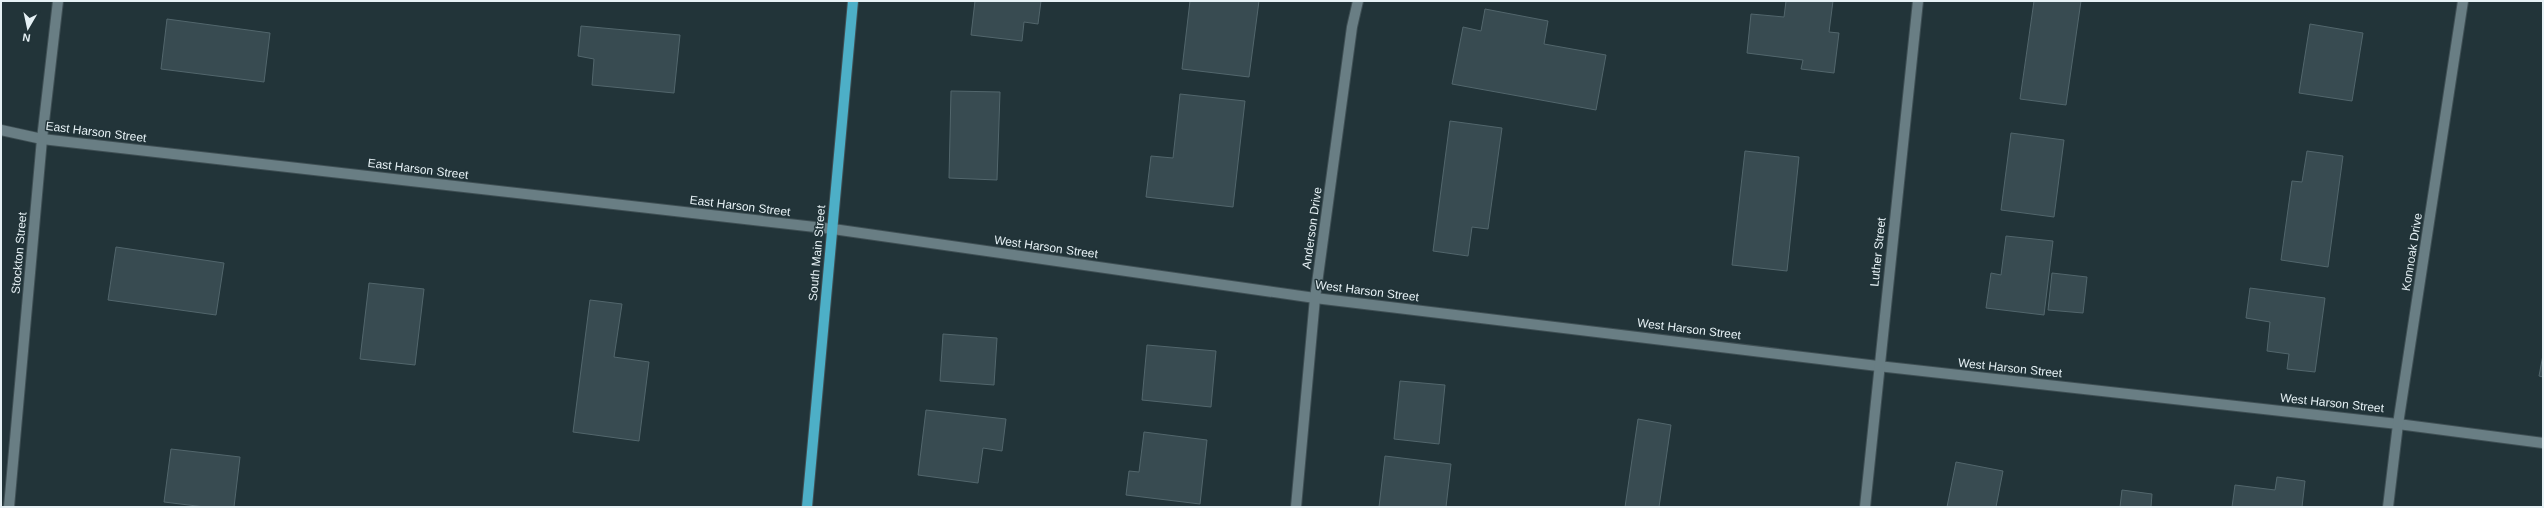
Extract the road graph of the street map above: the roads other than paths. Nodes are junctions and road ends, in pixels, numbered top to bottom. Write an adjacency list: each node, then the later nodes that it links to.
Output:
1 (58, 1): 7 (street, Stockton Street)
2 (853, 1): 8 (main road, South Main Street)
3 (1358, 1): 9 (street, Anderson Drive)
4 (1918, 1): 10 (street, Luther Street)
5 (2463, 1): 11 (street, Konnoak Drive)
6 (1, 130): 7 (street, East Harson Street)
7 (42, 139): 8 (street, East Harson Street); 13 (street, Stockton Street)
8 (832, 230): 9 (street, West Harson Street); 14 (main road, South Main Street)
9 (1315, 298): 10 (street, West Harson Street); 15 (street, Anderson Drive)
10 (1878, 366): 11 (street, West Harson Street); 16 (street, Luther Street)
11 (2398, 424): 12 (street, West Harson Street); 17 (street, Konnoak Drive)
12 (2543, 443)
13 (9, 507)
14 (807, 507)
15 (1296, 507)
16 (1865, 507)
17 (2388, 507)

